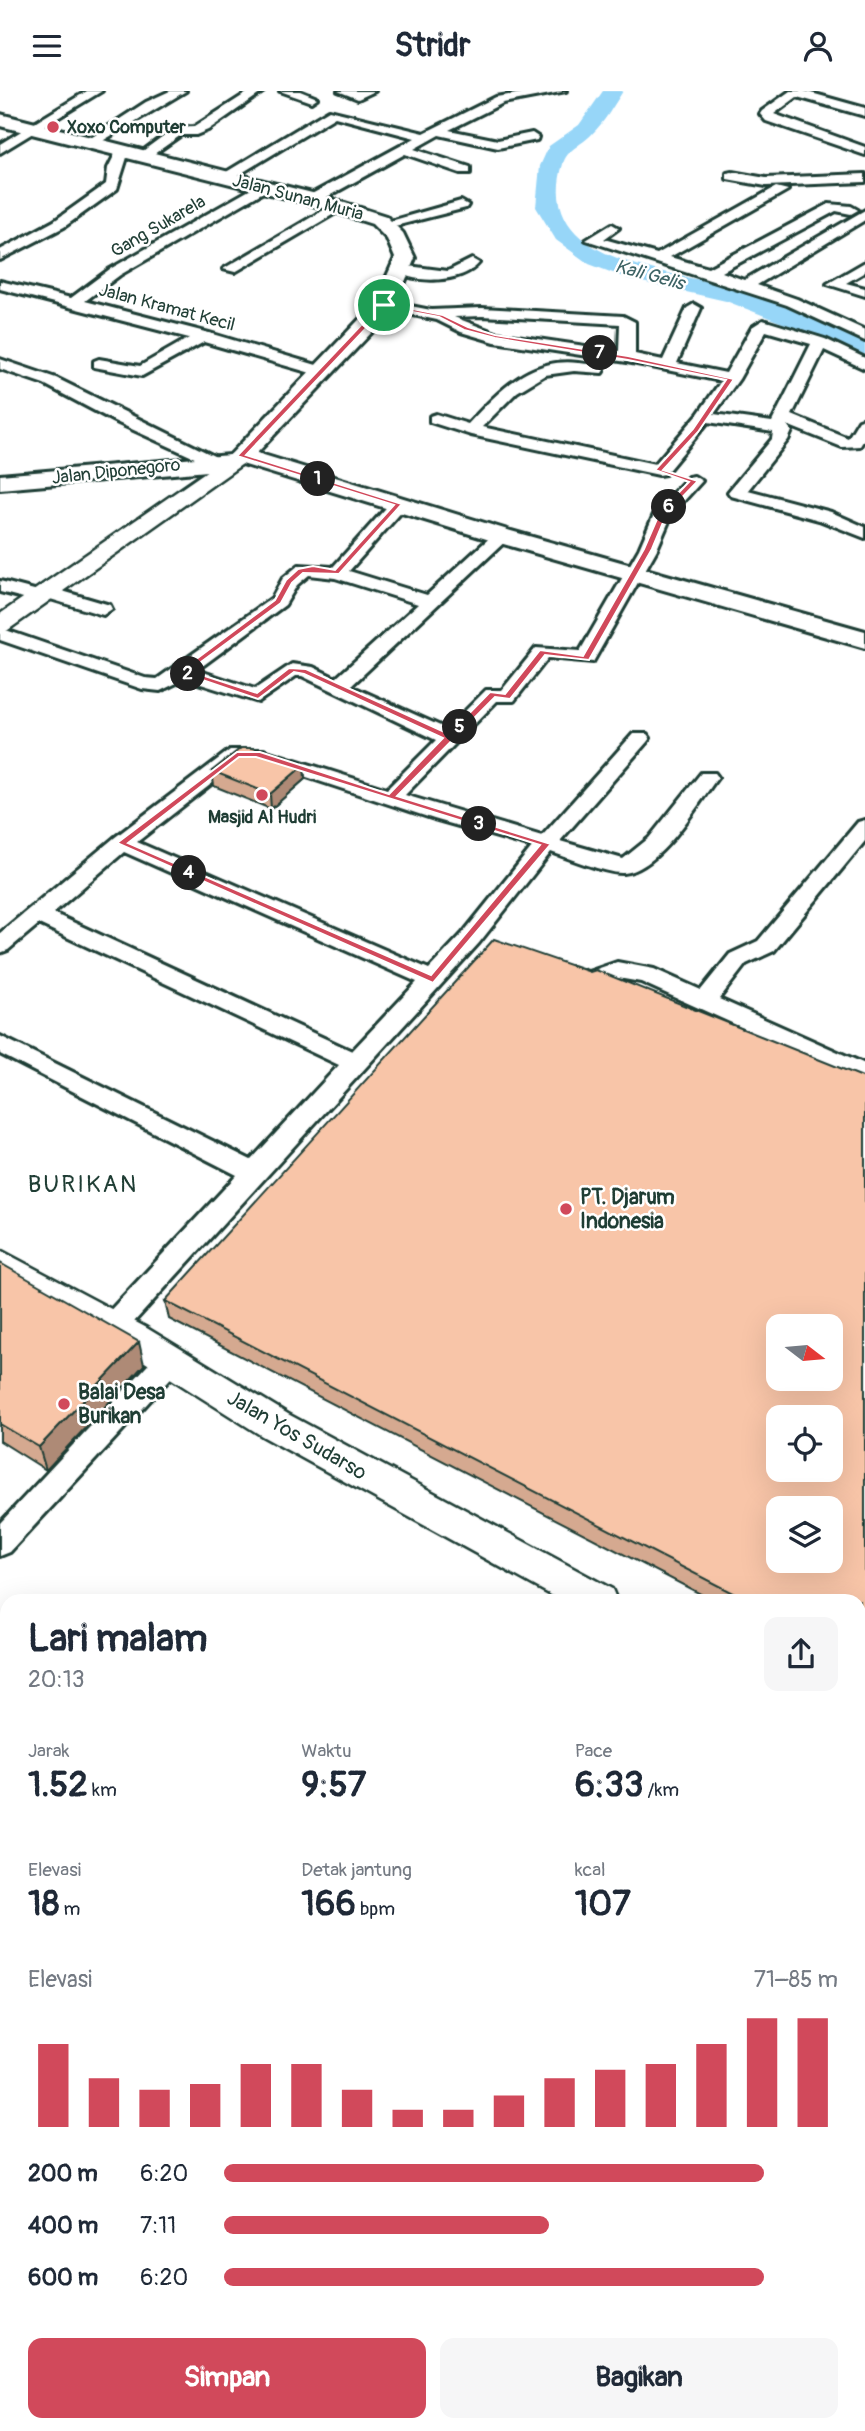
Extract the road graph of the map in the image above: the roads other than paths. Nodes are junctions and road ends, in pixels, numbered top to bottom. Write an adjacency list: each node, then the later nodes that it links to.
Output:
1 (96, 91): 14 (street)
2 (180, 91): 17 (street)
3 (258, 91): 21 (street)
4 (286, 91): 10 (street)
5 (344, 91): 6 (street)
6 (369, 91)
7 (482, 91): 11 (street)
8 (561, 91): 11 (street)
9 (797, 92): 12 (street); 18 (street)
10 (311, 98)
11 (500, 100): 15 (street)
12 (865, 113)
13 (0, 120): 14 (main road, Jalan Sunan Muria)
14 (36, 129): 17 (main road, Jalan Sunan Muria); 19 (street)
15 (430, 134): 16 (street); 20 (street); 24 (street)
16 (531, 137)
17 (89, 143): 21 (main road, Jalan Sunan Muria)
18 (864, 147): 28 (street)
19 (0, 149)
20 (402, 149): 22 (street); 29 (street)
21 (132, 154): 24 (main road, Jalan Sunan Muria); 37 (street)
22 (465, 170)
23 (732, 176): 25 (street)
24 (225, 177): 26 (main road, Jalan Sunan Muria)
25 (758, 181): 27 (street); 28 (street)
26 (265, 187): 29 (main road, Jalan Sunan Muria); 47 (street, Gang Sukarela)
27 (794, 195): 32 (street); 38 (street)
28 (857, 195): 32 (street); 45 (street)
29 (313, 199): 31 (main road, Jalan Sunan Muria)
30 (461, 205): 33 (street)
31 (339, 207): 33 (main road, Jalan Sunan Muria); 41 (street)
32 (834, 208): 43 (street)
33 (387, 225): 42 (main road, Jalan Sunan Muria)
34 (612, 228): 36 (street)
35 (638, 233): 36 (street)
36 (616, 246): 38 (street)
37 (0, 256)
38 (659, 258): 43 (street)
39 (472, 263): 42 (street)
40 (865, 266): 46 (street)
41 (230, 269)
42 (400, 269): 48 (main road)
43 (710, 273): 45 (street)
44 (0, 285): 47 (street, Jalan Kramat Kecil)
45 (746, 286): 52 (street)
46 (865, 292)
47 (73, 303): 51 (street, Jalan Kramat Kecil)
48 (384, 305): 50 (street); 59 (main road)
49 (694, 308): 58 (street)
50 (431, 313): 54 (street); 54 (street)
51 (204, 336): 55 (street); 59 (street, Jalan Kramat Kecil)
52 (865, 336)
53 (820, 342): 56 (street); 61 (street); 65 (street)
54 (624, 357): 58 (street); 60 (street)
55 (99, 364)
56 (865, 364)
57 (1, 365): 68 (street)
58 (668, 367): 61 (street)
59 (324, 372): 68 (main road)
60 (606, 372): 62 (street); 67 (street)
61 (731, 379): 63 (street)
62 (594, 385)
63 (704, 417): 65 (street); 69 (street)
64 (436, 419): 67 (street)
65 (781, 423): 66 (street); 72 (street)
66 (865, 423)
67 (471, 430): 69 (street)
68 (229, 459): 71 (main road, Jalan Diponegoro); 73 (main road); 79 (street)
69 (659, 470): 70 (street)
70 (694, 481): 72 (street); 77 (street)
71 (0, 482)
72 (737, 492): 74 (street)
73 (398, 504): 75 (main road); 76 (street)
74 (865, 533)
75 (502, 537): 77 (main road); 80 (street)
76 (337, 573): 80 (street); 85 (street)
77 (633, 573): 84 (main road); 87 (street)
78 (0, 586): 79 (street)
79 (42, 595): 81 (street); 82 (street)
80 (431, 602): 86 (street)
81 (103, 609)
82 (0, 625)
83 (0, 634): 85 (street)
84 (865, 640)
85 (183, 672): 86 (street)
86 (338, 687): 87 (street)
87 (449, 737): 90 (street)
88 (640, 738): 93 (street)
89 (708, 777): 93 (street)
90 (391, 797): 92 (street); 93 (street)
91 (865, 827): 94 (street)
92 (122, 843): 95 (street); 100 (street)
93 (546, 844): 96 (street)
94 (855, 856): 101 (street)
95 (37, 914): 97 (street); 103 (street)
96 (471, 938): 98 (street); 100 (street)
97 (0, 945)
98 (498, 947)
99 (550, 966): 101 (street)
100 (433, 980): 103 (street)
101 (705, 1001): 104 (street)
102 (0, 1044): 105 (street)
103 (354, 1062): 105 (street)
104 (865, 1073)
105 (254, 1173): 107 (street)
106 (0, 1263): 107 (street, Jalan Yos Sudarso)
107 (113, 1326): 108 (street, Jalan Yos Sudarso)
108 (170, 1360): 109 (street); 110 (street, Jalan Yos Sudarso)
109 (0, 1543)
110 (585, 1594)

